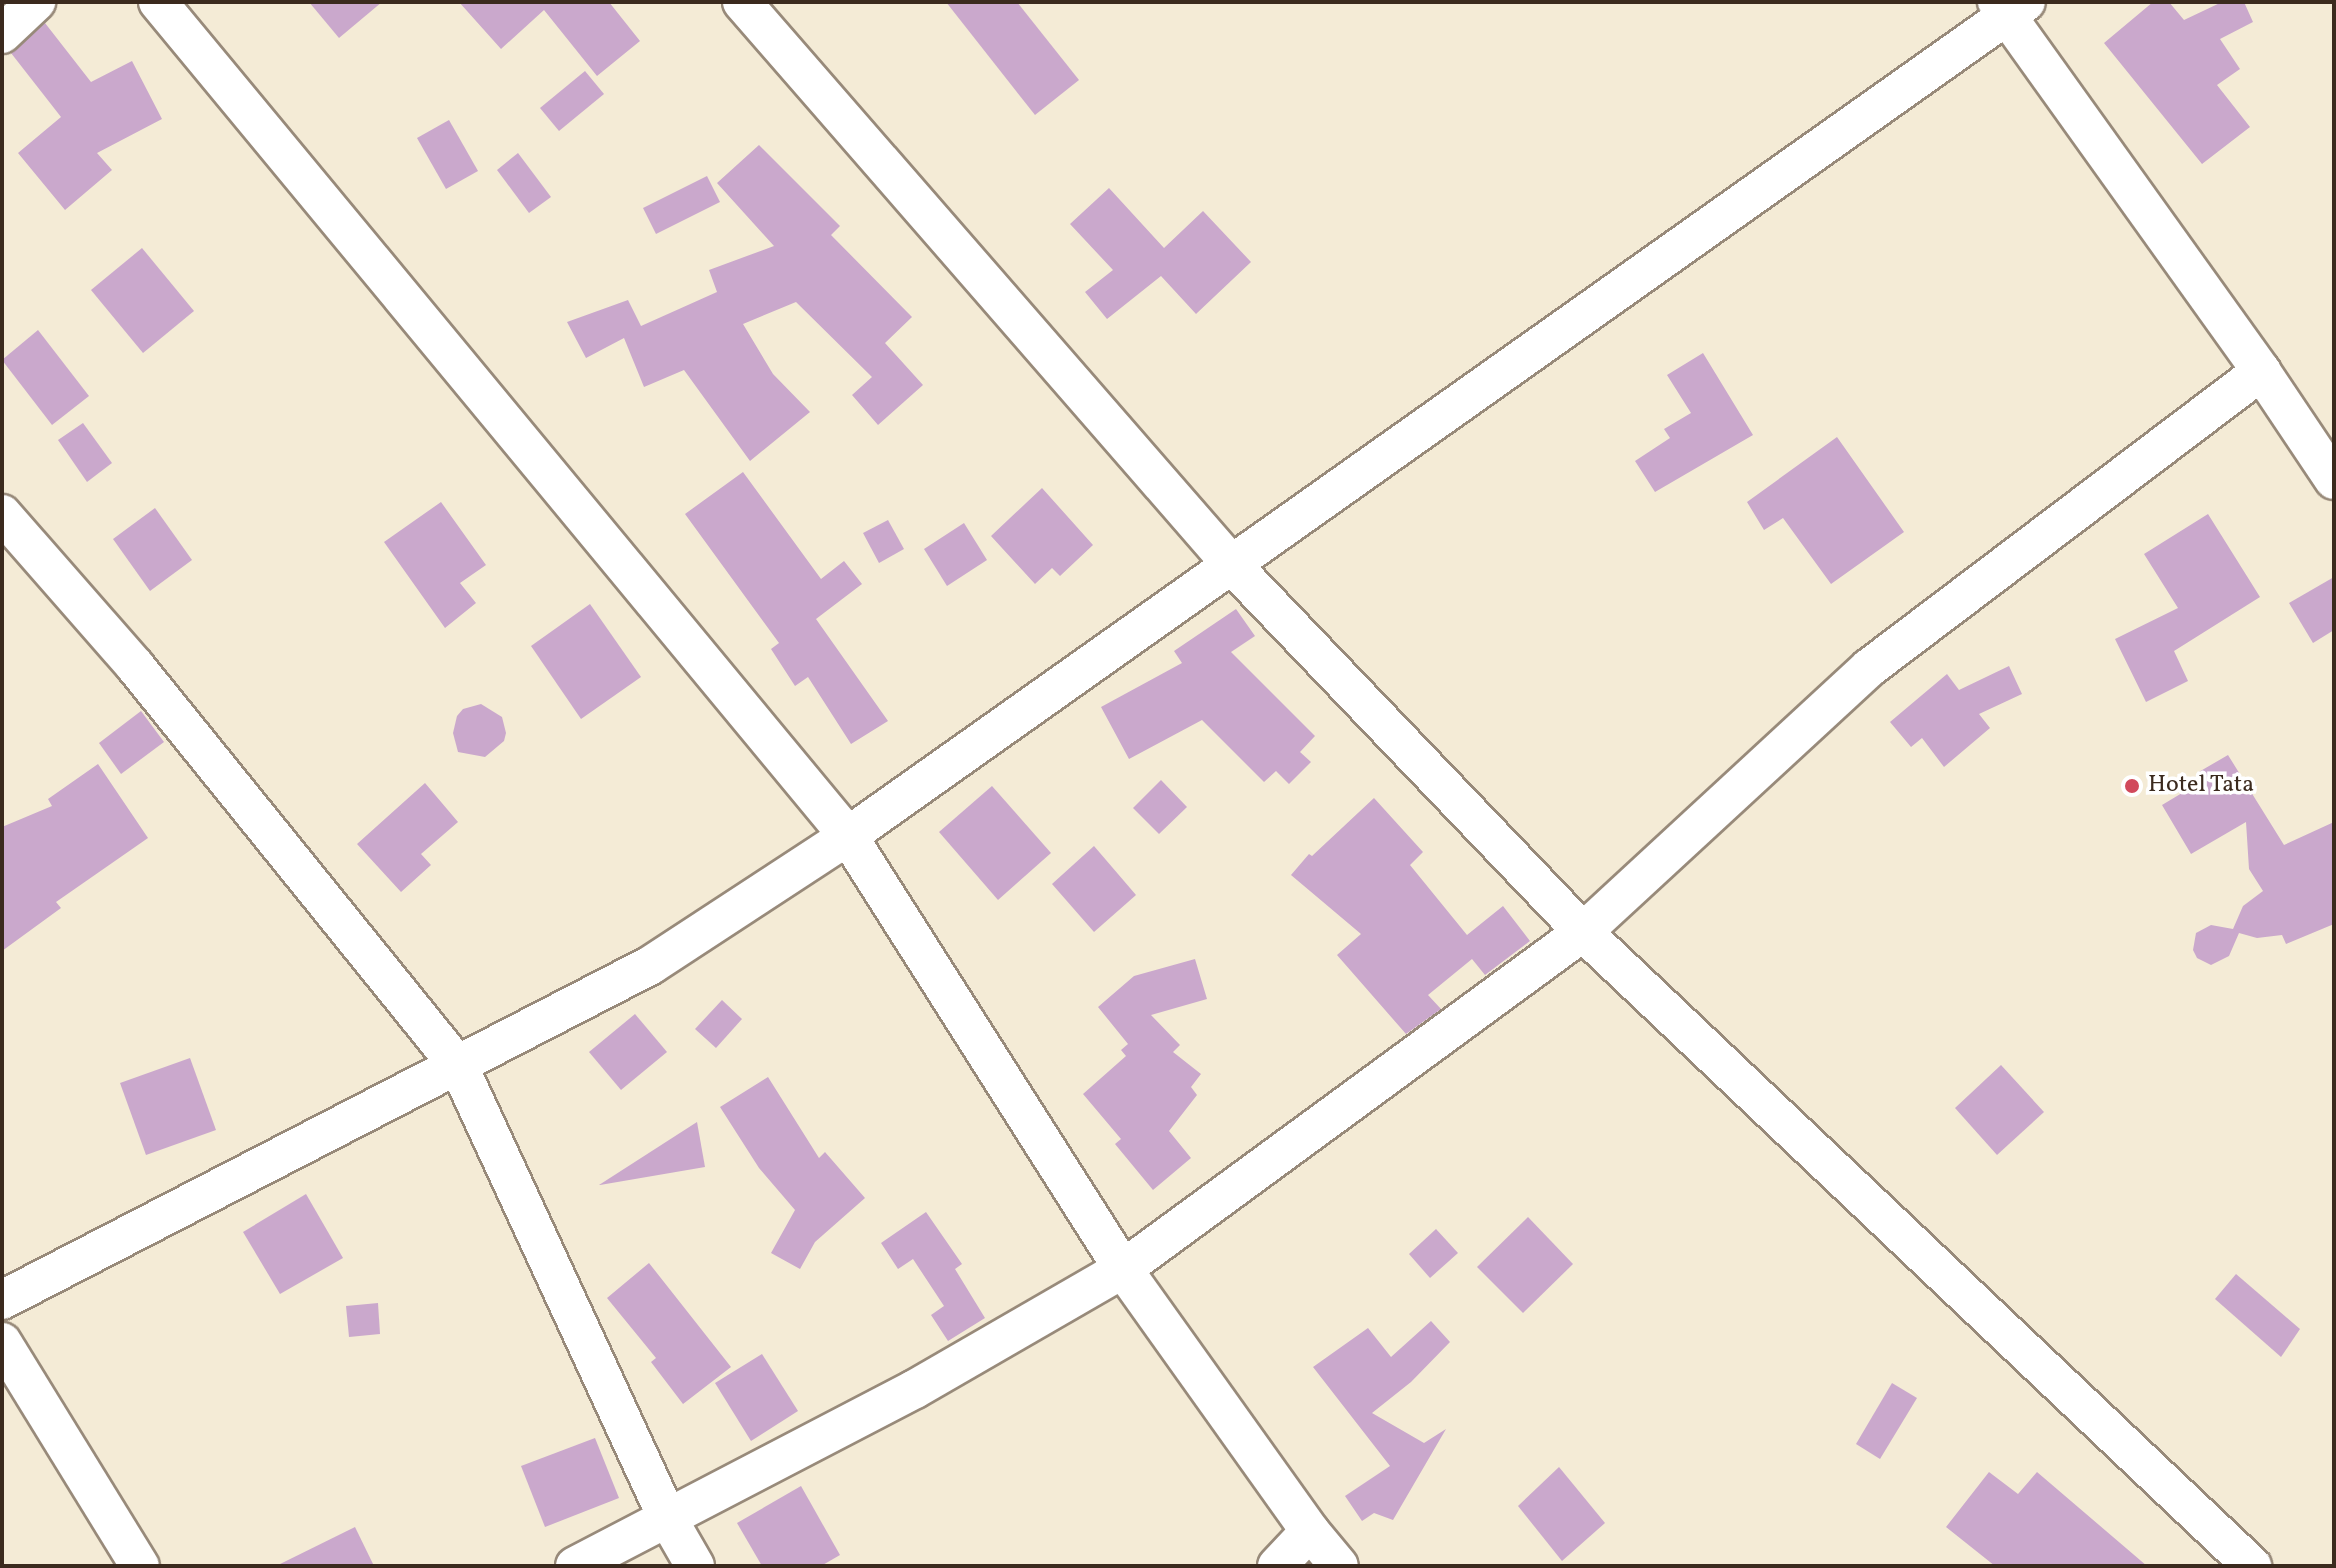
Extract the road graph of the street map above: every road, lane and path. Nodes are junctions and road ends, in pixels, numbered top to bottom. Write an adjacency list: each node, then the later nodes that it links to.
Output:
1 (36, 2): 5 (street)
2 (158, 2): 10 (street)
3 (742, 2): 9 (street)
4 (2010, 7): 6 (street); 9 (street)
5 (2, 34)
6 (2261, 371): 7 (street); 11 (street)
7 (2334, 480)
8 (2, 514): 12 (street)
9 (1231, 564): 10 (street); 11 (street)
10 (848, 836): 12 (street); 13 (street)
11 (1583, 932): 13 (street); 18 (street)
12 (459, 1067): 14 (street); 16 (street)
13 (1123, 1269): 16 (street); 17 (street)
14 (2, 1300)
15 (2, 1342): 19 (street)
16 (668, 1519): 20 (street); 21 (street)
17 (1310, 1531): 22 (street); 23 (street)
18 (2237, 1561)
19 (140, 1566)
20 (575, 1566)
21 (695, 1566)
22 (1277, 1566)
23 (1339, 1566)

